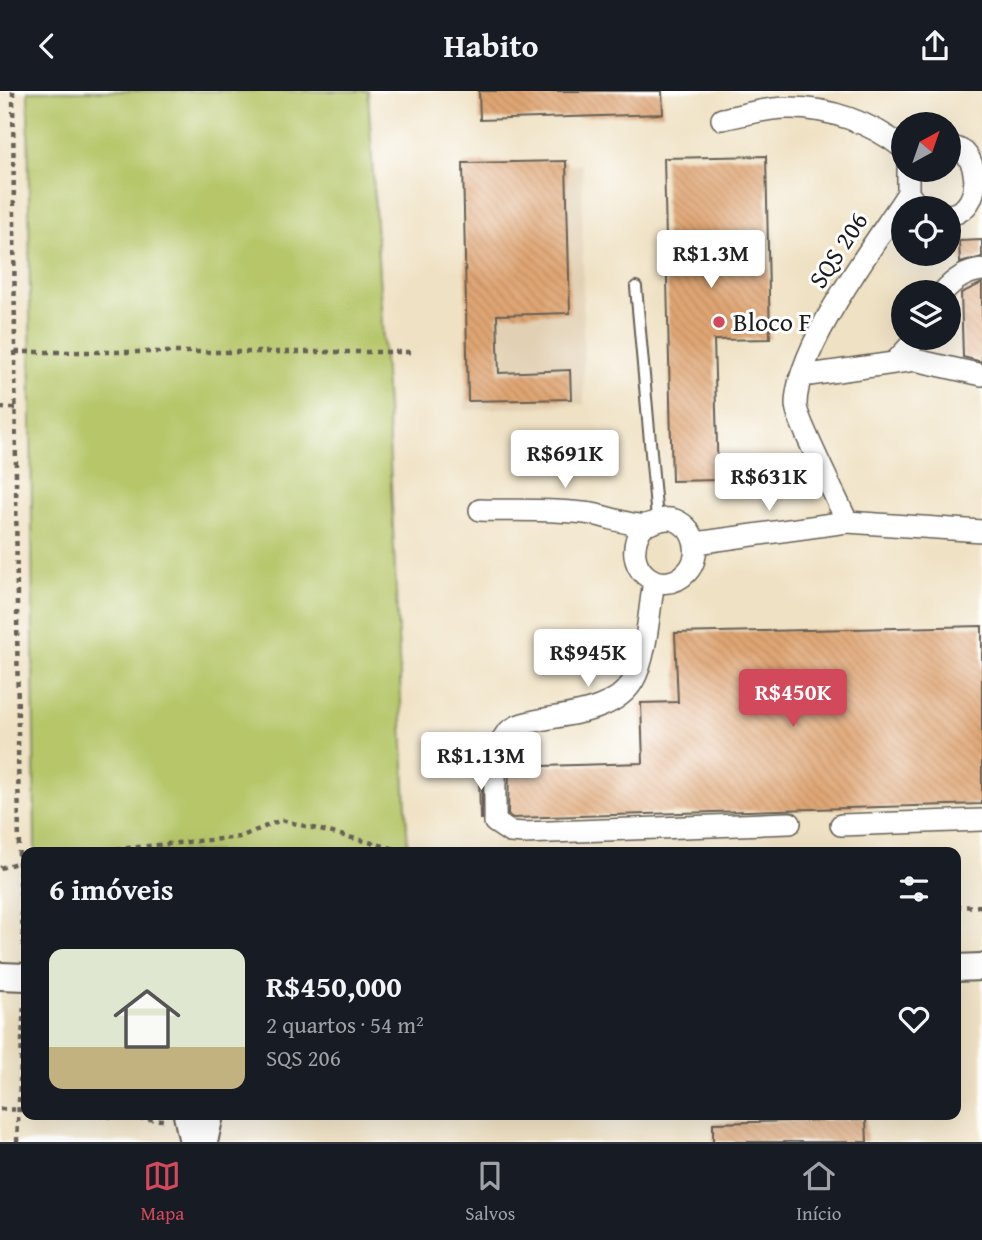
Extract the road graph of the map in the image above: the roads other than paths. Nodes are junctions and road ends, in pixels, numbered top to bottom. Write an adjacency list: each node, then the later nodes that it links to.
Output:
1 (722, 119): 2 (street)
2 (891, 138)
3 (961, 151): 4 (street)
4 (980, 186): 5 (street)
5 (961, 208)
6 (891, 231): 13 (street, SQS 206)
7 (982, 270): 8 (street)
8 (959, 280)
9 (636, 287): 16 (lane)
10 (906, 350): 11 (street)
11 (895, 362): 12 (street); 13 (street)
12 (982, 375)
13 (802, 376): 15 (street, SQS 206)
14 (480, 510): 16 (street)
15 (848, 522): 17 (street); 18 (street)
16 (650, 523): 18 (street); 19 (street)
17 (976, 526)
18 (696, 544): 19 (street)
19 (654, 581): 21 (street)
20 (982, 820): 22 (street)
21 (790, 823)
22 (841, 825)
23 (982, 967): 24 (street)
24 (961, 968)
25 (0, 977): 26 (street)
26 (21, 977)

